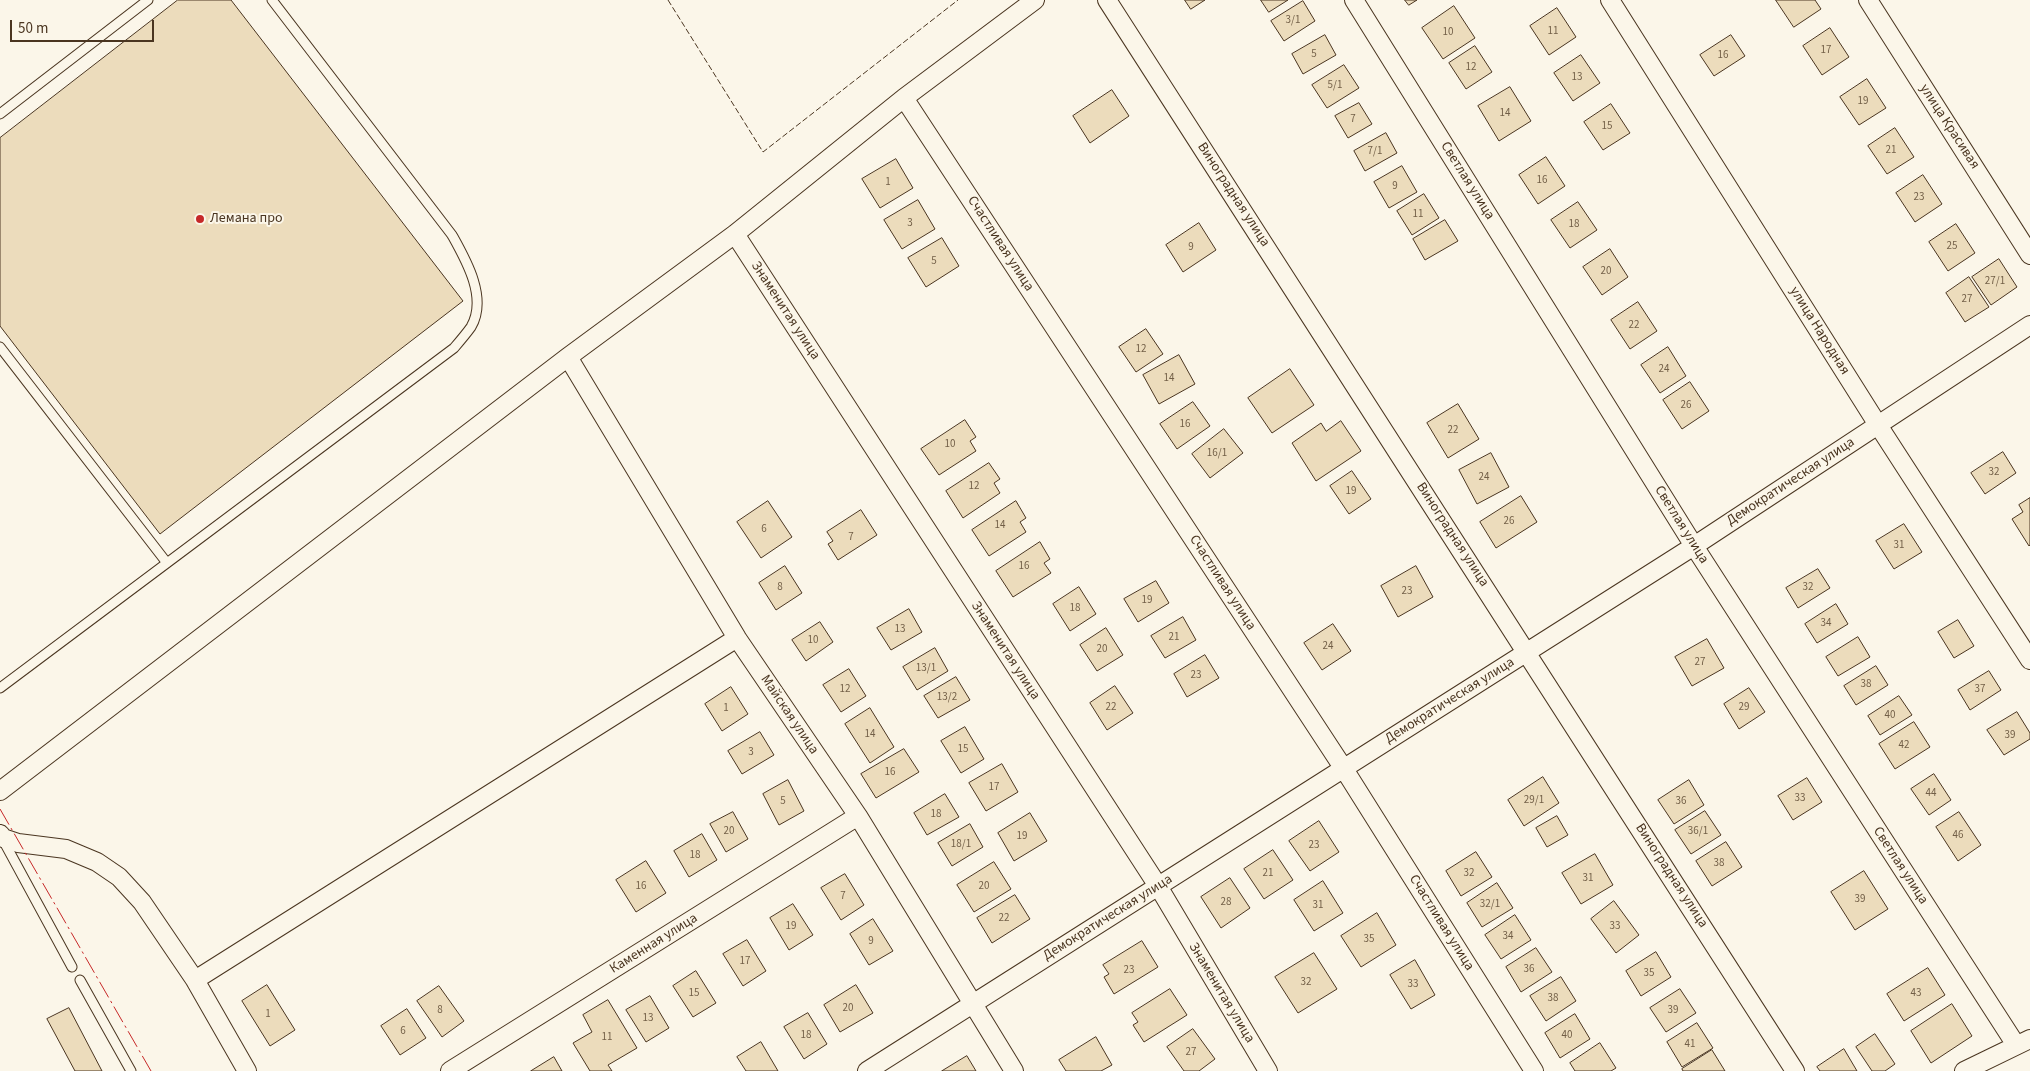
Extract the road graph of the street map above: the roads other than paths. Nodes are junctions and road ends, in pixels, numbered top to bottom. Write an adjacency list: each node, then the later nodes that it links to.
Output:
1 (148, 0): 9 (lane)
2 (272, 0): 17 (lane)
3 (1035, 0): 8 (street)
4 (1107, 0): 19 (street, Виноградная улица)
5 (1354, 0): 16 (street, Светлая улица)
6 (1610, 0): 15 (street, улица Народная)
7 (1868, 0): 11 (street, улица Красивая)
8 (904, 98): 10 (street); 22 (street, Счастливая улица)
9 (0, 114)
10 (735, 234): 14 (street); 26 (street, Знаменитая улица)
11 (2030, 255)
12 (2030, 325): 15 (street, Демократическая улица)
13 (0, 347): 17 (lane)
14 (568, 356): 18 (street, Майская улица); 23 (street)
15 (1878, 425): 16 (street, Демократическая улица); 20 (street, улица Народная)
16 (1694, 546): 19 (street, Демократическая улица); 31 (street, Светлая улица)
17 (167, 563): 21 (lane)
18 (737, 638): 24 (street, Майская улица); 29 (street)
19 (1528, 652): 22 (street, Демократическая улица); 39 (street, Виноградная улица)
20 (2030, 660)
21 (0, 688)
22 (1344, 768): 26 (street, Демократическая улица); 38 (street, Счастливая улица)
23 (0, 791)
24 (858, 816): 30 (street, Майская улица); 34 (street, Каменная улица)
25 (1, 836): 27 (lane); 29 (street)
26 (1158, 886): 30 (street, Демократическая улица); 37 (street, Знаменитая улица)
27 (72, 967)
28 (80, 980): 32 (lane)
29 (195, 980): 33 (street)
30 (973, 1004): 35 (street, Демократическая улица); 36 (street, Майская улица)
31 (2023, 1042): 40 (street)
32 (131, 1071)
33 (246, 1071)
34 (450, 1071)
35 (867, 1071)
36 (1014, 1071)
37 (1268, 1071)
38 (1534, 1071)
39 (1795, 1071)
40 (1964, 1071)

